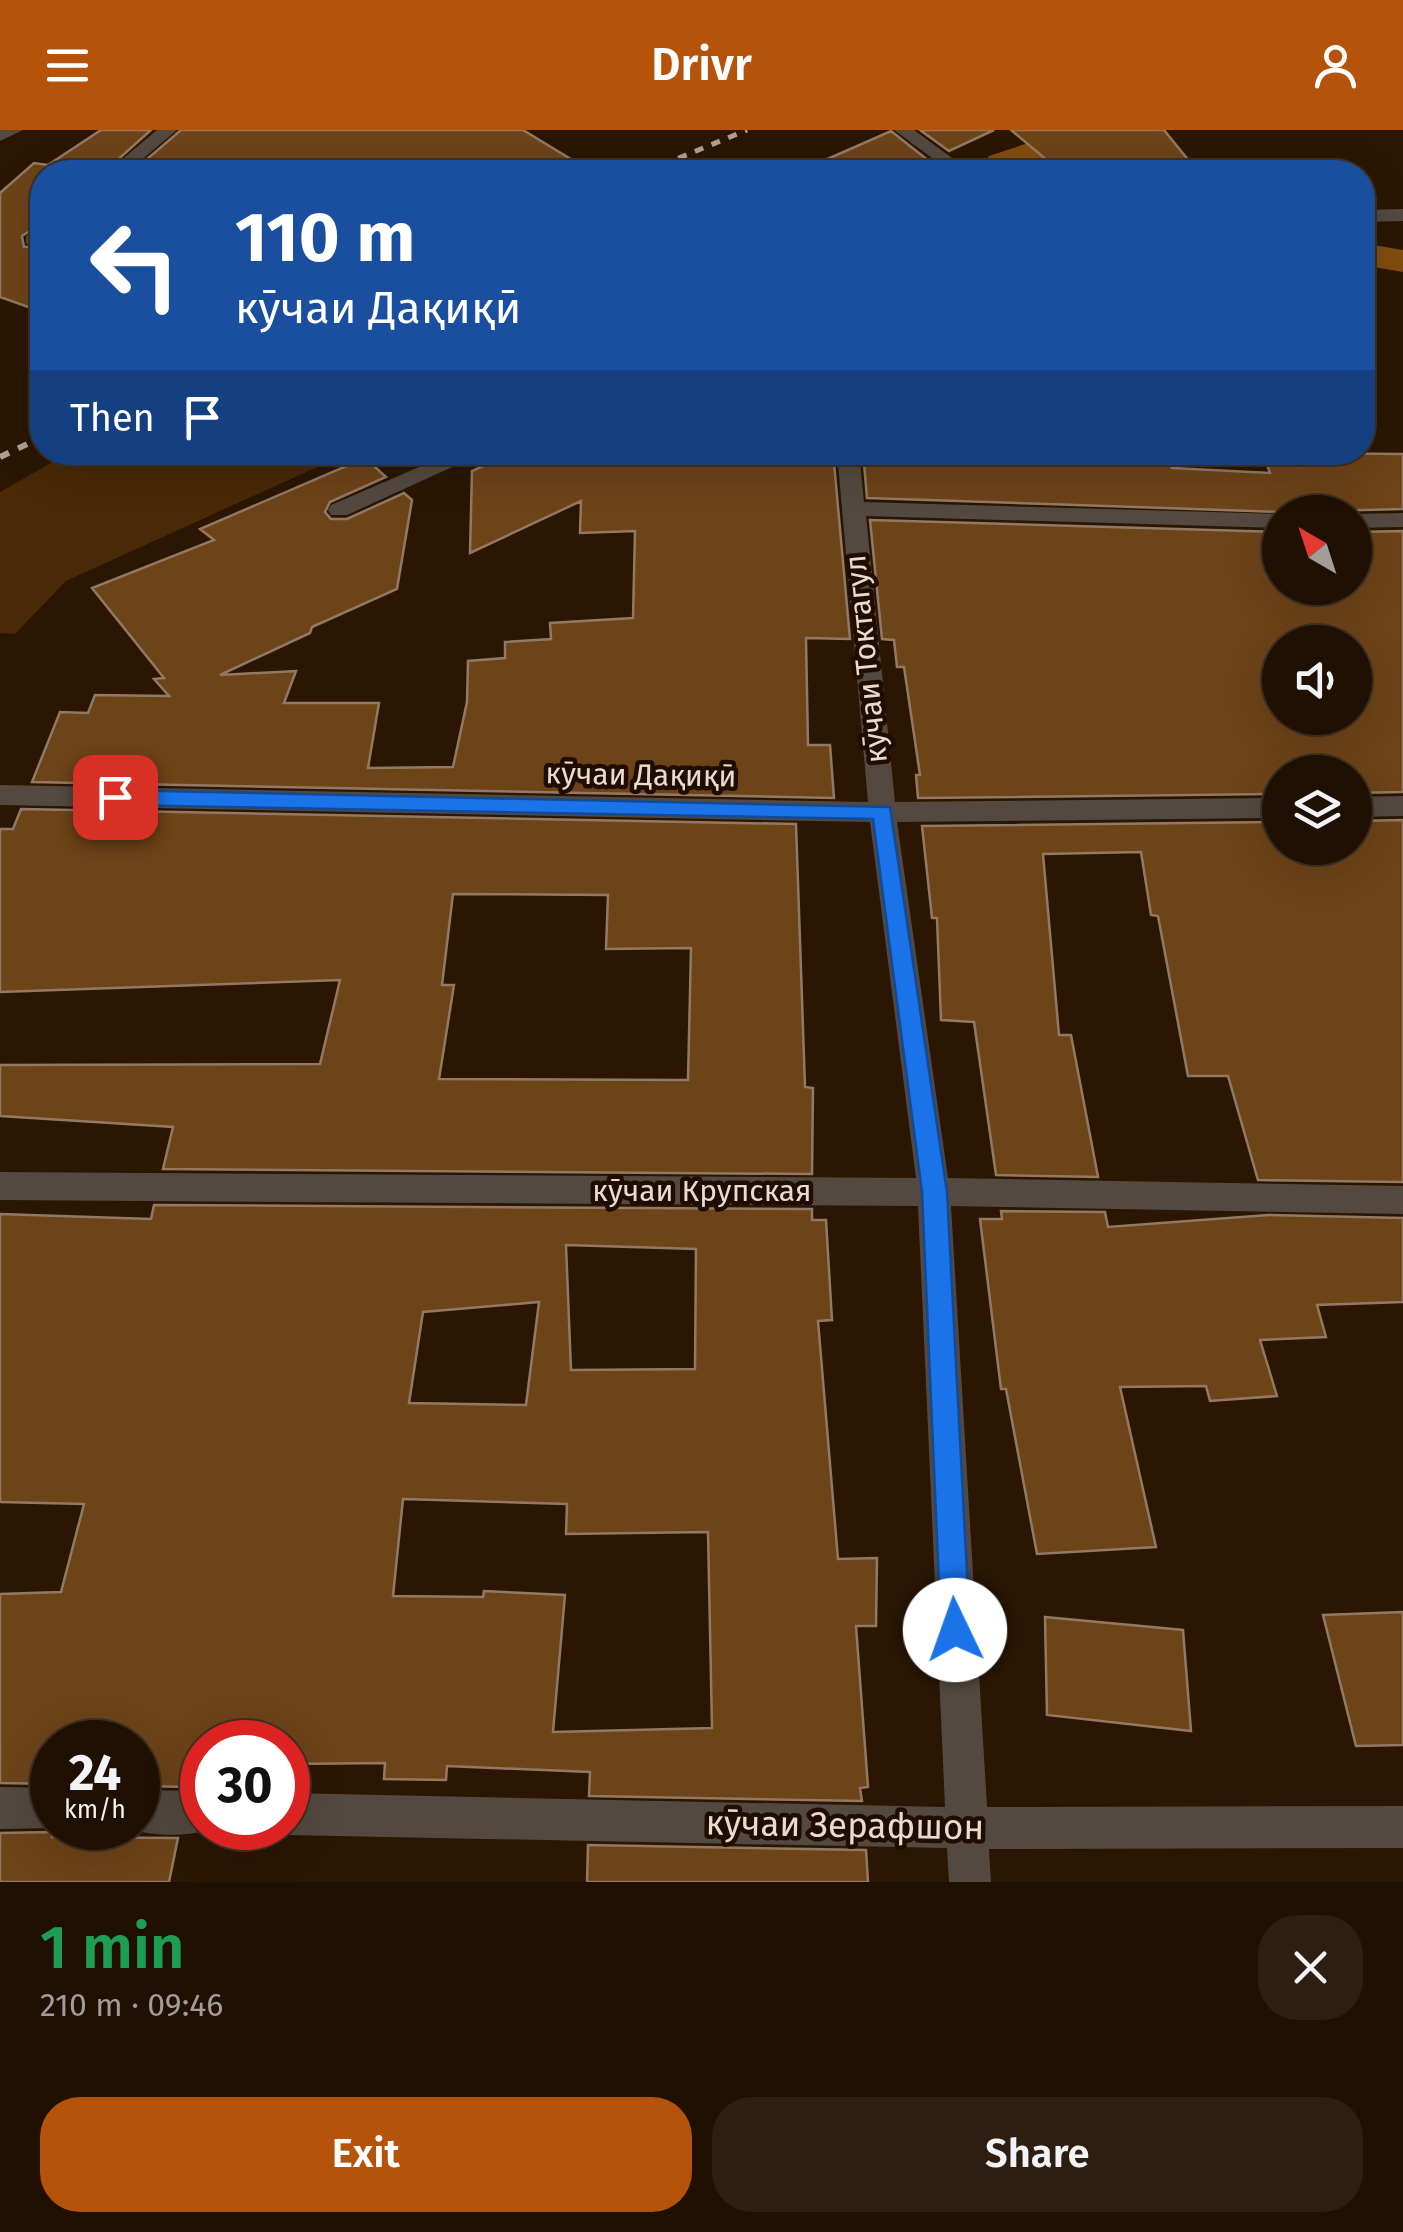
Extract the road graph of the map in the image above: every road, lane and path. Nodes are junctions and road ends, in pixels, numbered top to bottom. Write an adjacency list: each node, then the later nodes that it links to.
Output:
1 (14, 130): 4 (street)
2 (168, 130): 5 (street)
3 (903, 130): 6 (street)
4 (0, 136)
5 (131, 160)
6 (945, 160)
7 (1403, 215): 8 (street)
8 (1375, 216)
9 (444, 465): 12 (street)
10 (849, 465): 11 (street, кӯчаи Токтагул)
11 (851, 509): 13 (street); 20 (street, кӯчаи Токтагул)
12 (339, 510)
13 (1262, 520)
14 (1403, 520): 15 (street)
15 (1372, 521)
16 (0, 795): 20 (street, кӯчаи Дақиқӣ)
17 (1403, 806): 18 (street)
18 (1372, 807)
19 (1262, 808): 20 (street, кӯчаи Дақиқӣ)
20 (882, 812): 22 (street, кӯчаи Токтагул)
21 (0, 1186): 22 (street, кӯчаи Крупская)
22 (934, 1192): 23 (street, кӯчаи Крупская); 28 (street, кӯчаи Токтагул)
23 (1403, 1200)
24 (0, 1808): 25 (street)
25 (30, 1809)
26 (310, 1814): 28 (street, кӯчаи Зерафшон)
27 (1403, 1826): 28 (street, кӯчаи Зерафшон)
28 (965, 1828): 29 (street, кӯчаи Токтагул)
29 (970, 1882)

